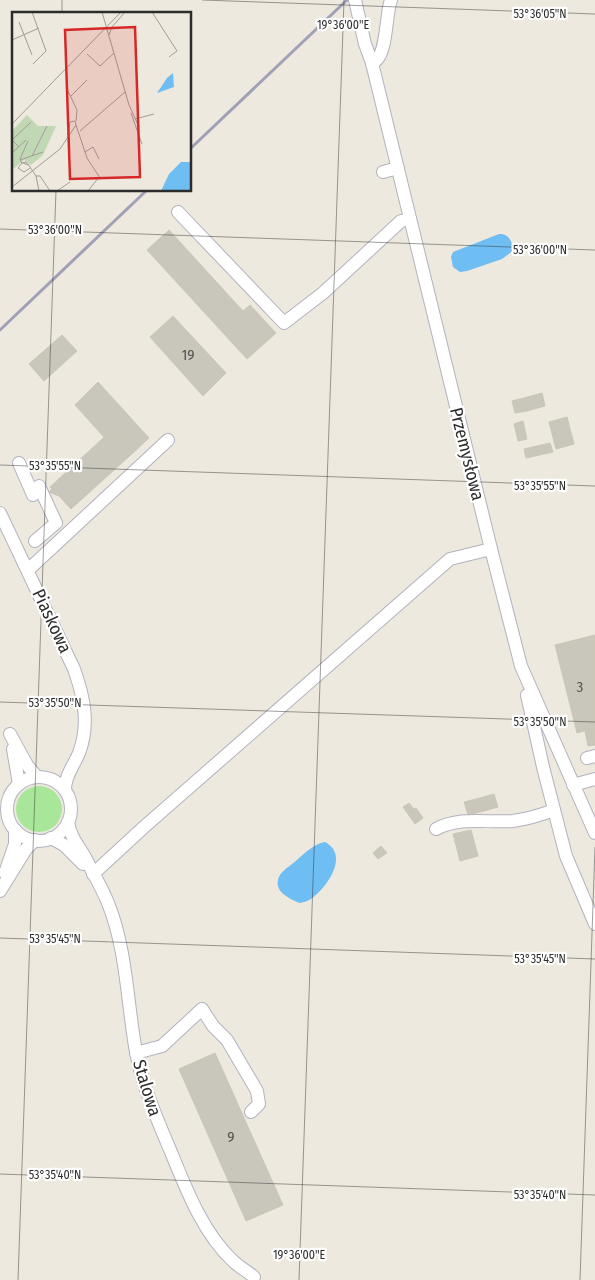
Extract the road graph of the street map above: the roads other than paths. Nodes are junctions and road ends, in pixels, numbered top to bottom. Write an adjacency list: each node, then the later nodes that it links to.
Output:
1 (354, 0): 3 (street, Przemysłowa)
2 (391, 0): 3 (street)
3 (372, 63): 4 (street, Przemysłowa)
4 (398, 168): 5 (street); 7 (street, Przemysłowa)
5 (383, 172)
6 (178, 212): 7 (street)
7 (410, 219): 12 (street, Przemysłowa)
8 (168, 440): 13 (street)
9 (19, 463): 11 (street)
10 (0, 513): 13 (street, Piaskowa)
11 (35, 541)
12 (491, 550): 14 (street, Przemysłowa); 29 (street)
13 (28, 570): 15 (street, Piaskowa)
14 (521, 666): 19 (street, Przemysłowa); 22 (street)
15 (83, 734): 16 (street, Piaskowa); 20 (street, Piaskowa)
16 (42, 777): 18 (street, Piaskowa); 18 (street); 20 (street)
17 (595, 779): 19 (street)
18 (19, 784): 21 (street)
19 (573, 785): 26 (street, Przemysłowa)
20 (65, 789): 23 (street)
21 (4, 810): 25 (street)
22 (554, 810): 24 (street); 32 (street)
23 (68, 822): 27 (street); 29 (street, Stalowa)
24 (436, 829)
25 (15, 830): 28 (street); 30 (street)
26 (595, 833)
27 (51, 838): 28 (street); 29 (street, Stalowa)
28 (36, 840): 31 (street)
29 (93, 874): 33 (street, Stalowa)
30 (0, 886)
31 (0, 891)
32 (595, 924)
33 (136, 1053): 34 (street); 35 (street, Stalowa)
34 (250, 1112)
35 (246, 1276)

